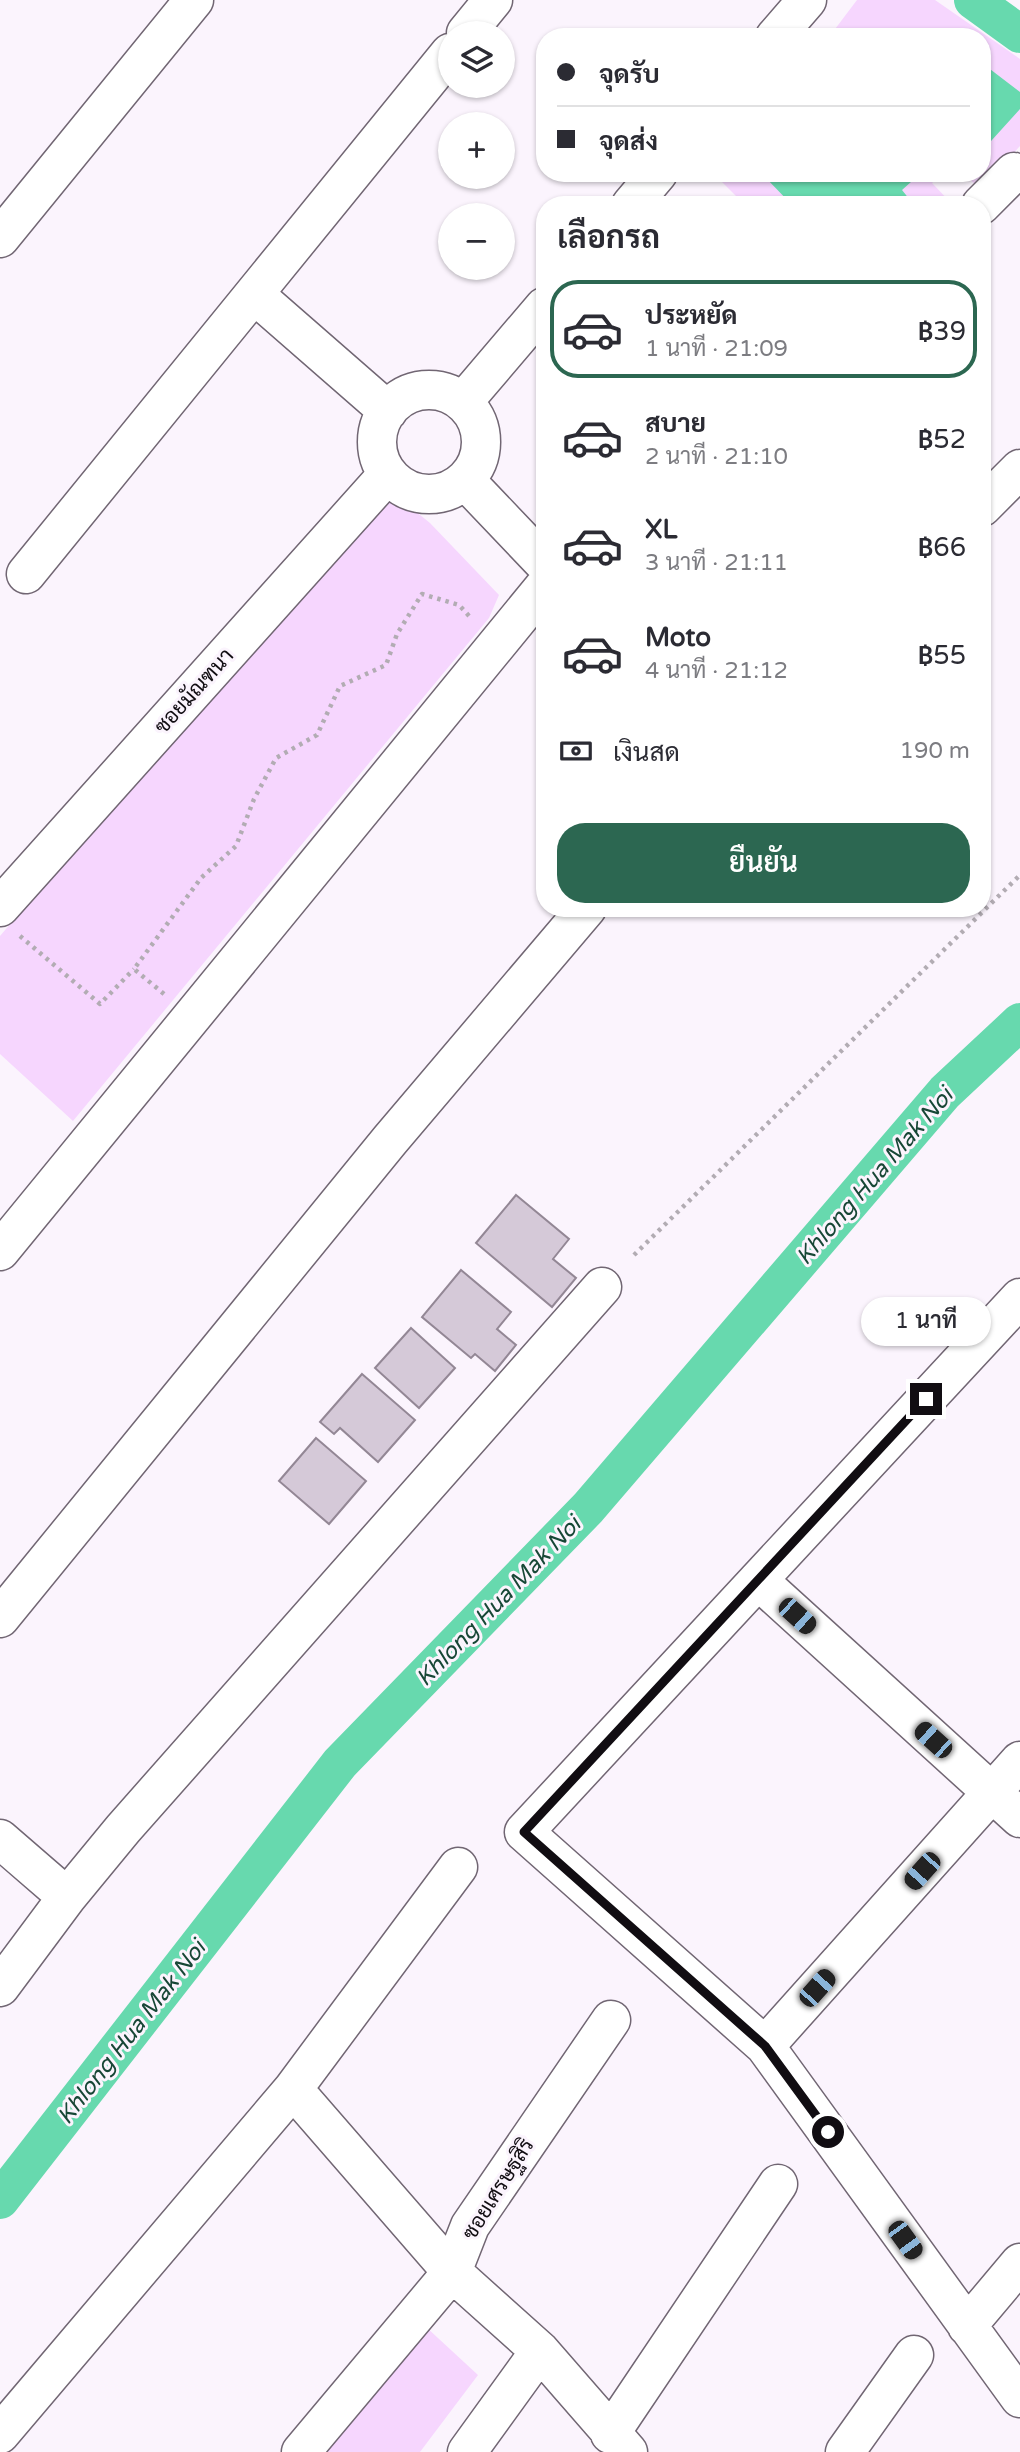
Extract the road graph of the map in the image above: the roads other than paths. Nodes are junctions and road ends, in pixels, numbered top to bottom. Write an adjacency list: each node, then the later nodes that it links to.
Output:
1 (194, 0): 11 (street)
2 (493, 0): 4 (street)
3 (807, 0): 5 (street)
4 (476, 21)
5 (783, 28)
6 (438, 68): 12 (street)
7 (1014, 172): 10 (street)
8 (650, 182): 9 (street)
9 (639, 196)
10 (990, 196)
11 (0, 238)
12 (254, 294): 15 (street); 21 (street)
13 (536, 316): 14 (street)
14 (463, 402): 15 (street); 18 (street)
15 (388, 411): 17 (street)
16 (1020, 470): 19 (street)
17 (388, 474): 18 (street); 24 (street, ซอยมัณฑนา)
18 (465, 480): 20 (street)
19 (991, 498)
20 (536, 555)
21 (26, 574)
22 (536, 597): 25 (street)
23 (579, 917): 29 (street)
24 (5, 918)
25 (0, 1251)
26 (602, 1287): 35 (street)
27 (1020, 1298): 28 (street)
28 (758, 1580): 31 (street); 38 (street)
29 (0, 1618)
30 (1020, 1761): 31 (street)
31 (991, 1793): 32 (street); 38 (street)
32 (1020, 1818)
33 (0, 1839): 35 (street)
34 (458, 1867): 39 (street)
35 (67, 1897): 36 (street)
36 (0, 1987)
37 (611, 2020): 42 (street, ซอยเศรษฐสิริ)
38 (765, 2046): 43 (street)
39 (293, 2089): 42 (street); 47 (street)
40 (778, 2184): 48 (street)
41 (1020, 2263): 43 (street)
42 (452, 2272): 44 (street); 49 (street, ซอยเศรษฐสิริ)
43 (967, 2326): 46 (street)
44 (540, 2351): 48 (street); 50 (street)
45 (914, 2355): 51 (street)
46 (1020, 2398)
47 (0, 2434)
48 (619, 2443)
49 (301, 2452)
50 (467, 2452)
51 (845, 2452)

